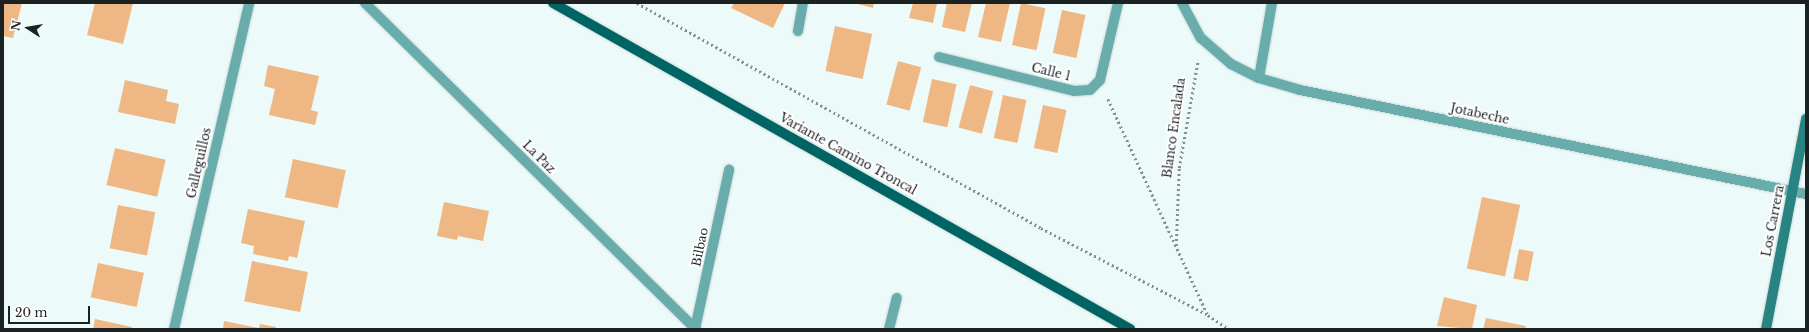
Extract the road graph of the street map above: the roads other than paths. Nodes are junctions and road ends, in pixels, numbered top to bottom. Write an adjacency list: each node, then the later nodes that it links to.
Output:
1 (249, 3): 16 (street, Galleguillos)
2 (365, 3): 17 (street, La Paz)
3 (553, 3): 19 (main road, Variante Camino Troncal)
4 (804, 3): 8 (street)
5 (1118, 3): 9 (street, Calle 1)
6 (1182, 3): 10 (street, Jotabeche)
7 (1272, 3): 10 (street)
8 (798, 31)
9 (939, 57)
10 (1259, 78): 13 (street, Jotabeche)
11 (1806, 119): 13 (street, Los Carrera)
12 (730, 170): 17 (street, Bilbao)
13 (1792, 192): 14 (street, Jotabeche); 20 (street, Los Carrera)
14 (1806, 194)
15 (896, 298): 18 (street)
16 (174, 329)
17 (695, 329)
18 (889, 329)
19 (1130, 329)
20 (1766, 329)

